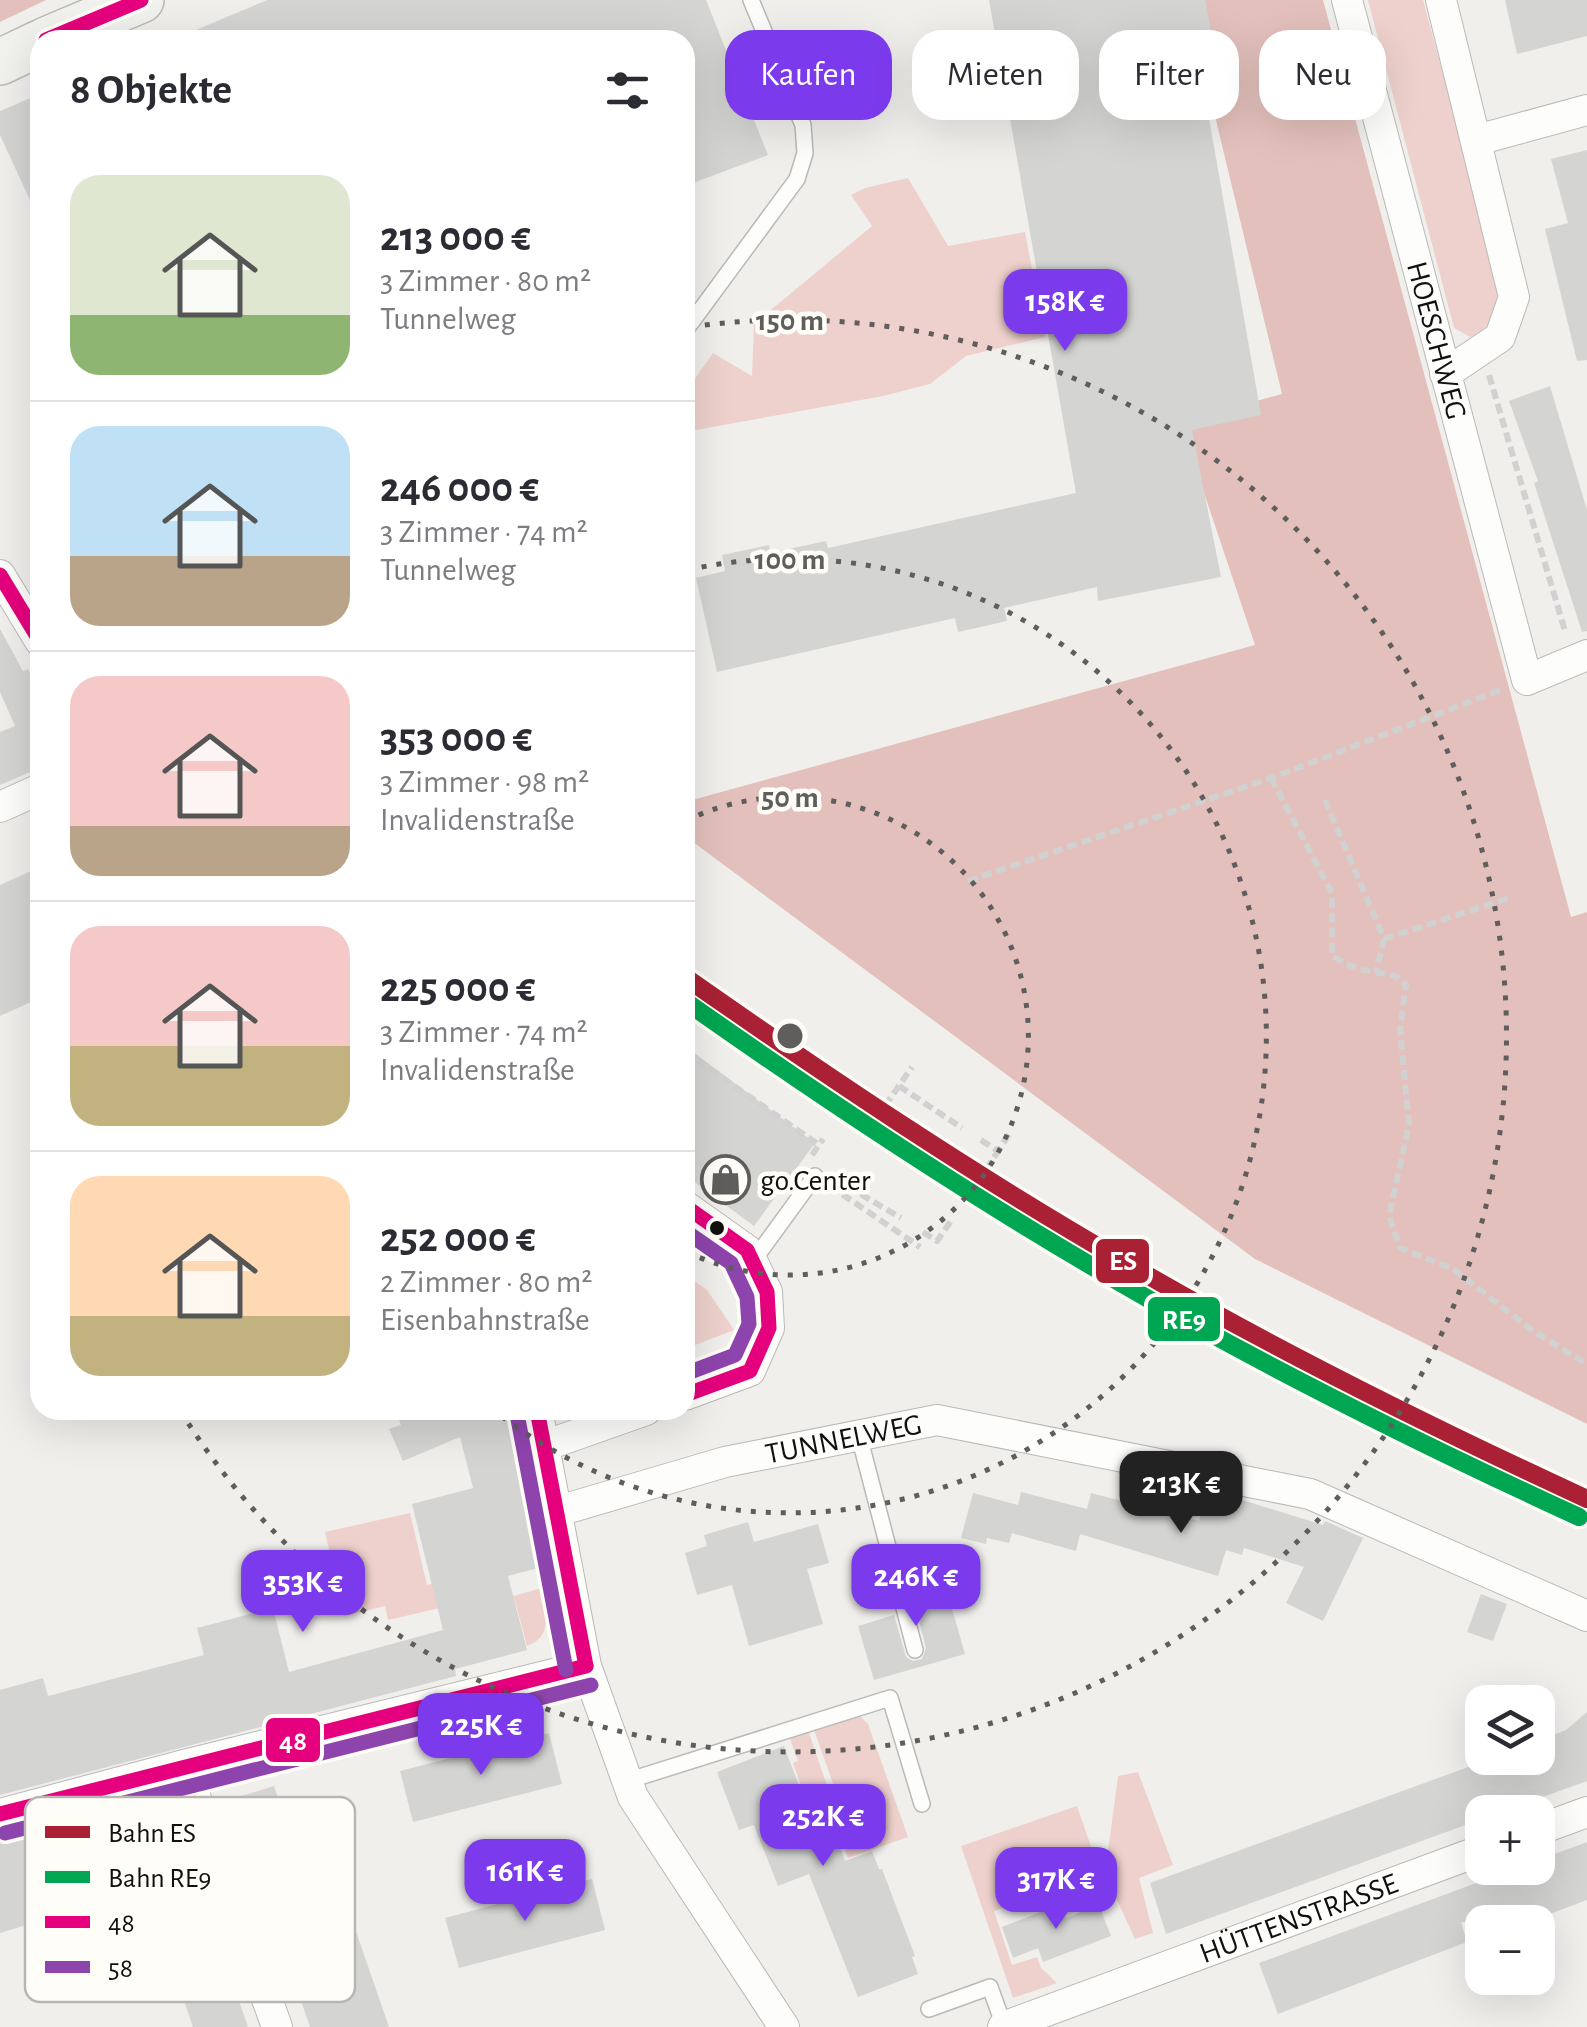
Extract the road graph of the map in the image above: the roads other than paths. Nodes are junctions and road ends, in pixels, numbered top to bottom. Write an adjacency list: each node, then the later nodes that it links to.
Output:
1 (141, 0): 5 (main road)
2 (751, 0): 10 (lane)
3 (1346, 0): 11 (street, HOESCHWEG)
4 (1441, 0): 9 (street)
5 (69, 30)
6 (30, 47): 7 (main road)
7 (0, 62)
8 (1587, 110): 9 (street)
9 (1477, 140): 11 (street)
10 (695, 318)
11 (1444, 374): 14 (street, HOESCHWEG)
12 (0, 574): 13 (street)
13 (30, 625)
14 (1587, 656)
15 (30, 794): 16 (street)
16 (0, 807)
17 (816, 1176): 19 (lane)
18 (695, 1213): 19 (street)
19 (753, 1261): 20 (street)
20 (695, 1391)
21 (539, 1420): 24 (street)
22 (618, 1420): 24 (street)
23 (859, 1436): 25 (street, TUNNELWEG); 26 (street, TUNNELWEG); 27 (lane)
24 (544, 1446): 25 (street)
25 (556, 1512): 28 (street)
26 (1587, 1616)
27 (915, 1650)
28 (586, 1666): 29 (street); 30 (street)
29 (184, 1765): 31 (street); 32 (street)
30 (627, 1781): 33 (lane); 42 (street)
31 (64, 1797)
32 (195, 1797)
33 (922, 1804)
34 (25, 1807): 36 (street)
35 (1587, 1812): 37 (street)
36 (0, 1814)
37 (1555, 1824)
38 (1465, 1856): 43 (street, HÜTTENSTRASSE)
39 (268, 2002): 41 (street)
40 (929, 2009): 43 (lane)
41 (277, 2027)
42 (784, 2027)
43 (1004, 2027)

